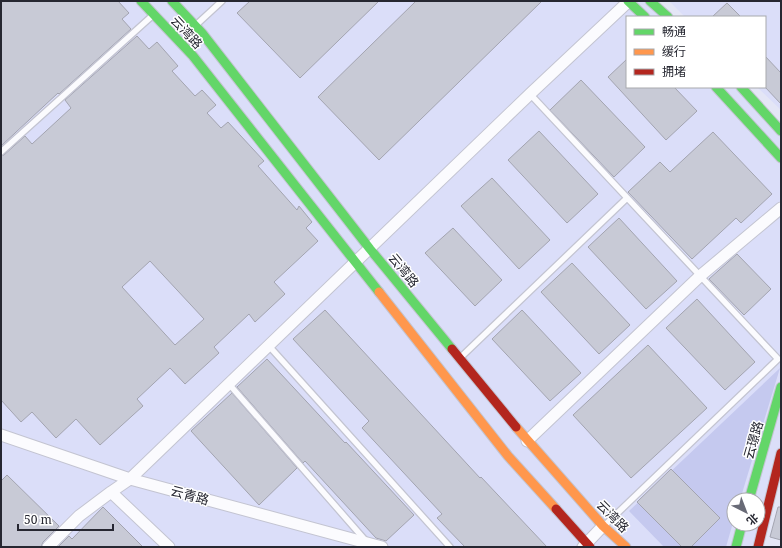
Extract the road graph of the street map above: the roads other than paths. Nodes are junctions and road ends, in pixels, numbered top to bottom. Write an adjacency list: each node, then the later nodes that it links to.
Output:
1 (141, 1): 6 (main road, 云湾路)
2 (172, 1): 9 (main road, 云湾路)
3 (222, 1): 9 (lane)
4 (628, 1): 7 (main road); 12 (street)
5 (650, 1): 8 (main road)
6 (154, 14): 14 (lane); 19 (main road, 云湾路)
7 (644, 16)
8 (667, 16)
9 (196, 26): 18 (main road, 云湾路)
10 (717, 88): 15 (main road)
11 (742, 88): 13 (main road)
12 (530, 94): 16 (lane); 18 (street)
13 (781, 131)
14 (1, 152)
15 (781, 158)
16 (627, 198): 20 (lane); 22 (lane)
17 (781, 208): 20 (street)
18 (370, 249): 19 (street); 22 (main road, 云湾路)
19 (355, 263): 21 (street); 35 (main road, 云湾路)
20 (700, 276): 26 (street); 32 (lane)
21 (269, 346): 23 (street); 39 (lane)
22 (460, 358): 26 (main road, 云湾路)
23 (229, 384): 28 (street); 34 (lane)
24 (781, 387): 31 (main road, 云璟路)
25 (1, 435): 28 (street, 云青路)
26 (527, 441): 32 (main road, 云湾路)
27 (781, 453): 29 (main road)
28 (130, 479): 30 (street); 34 (street, 云青路)
29 (778, 480): 42 (main road)
30 (111, 492): 36 (street); 37 (street)
31 (751, 492)
32 (603, 526): 35 (street); 40 (main road, 云湾路)
33 (740, 532): 41 (main road)
34 (368, 543): 38 (street, 云青路)
35 (587, 546)
36 (48, 547)
37 (169, 547)
38 (382, 547)
39 (450, 547)
40 (626, 547)
41 (736, 547)
42 (758, 547)

